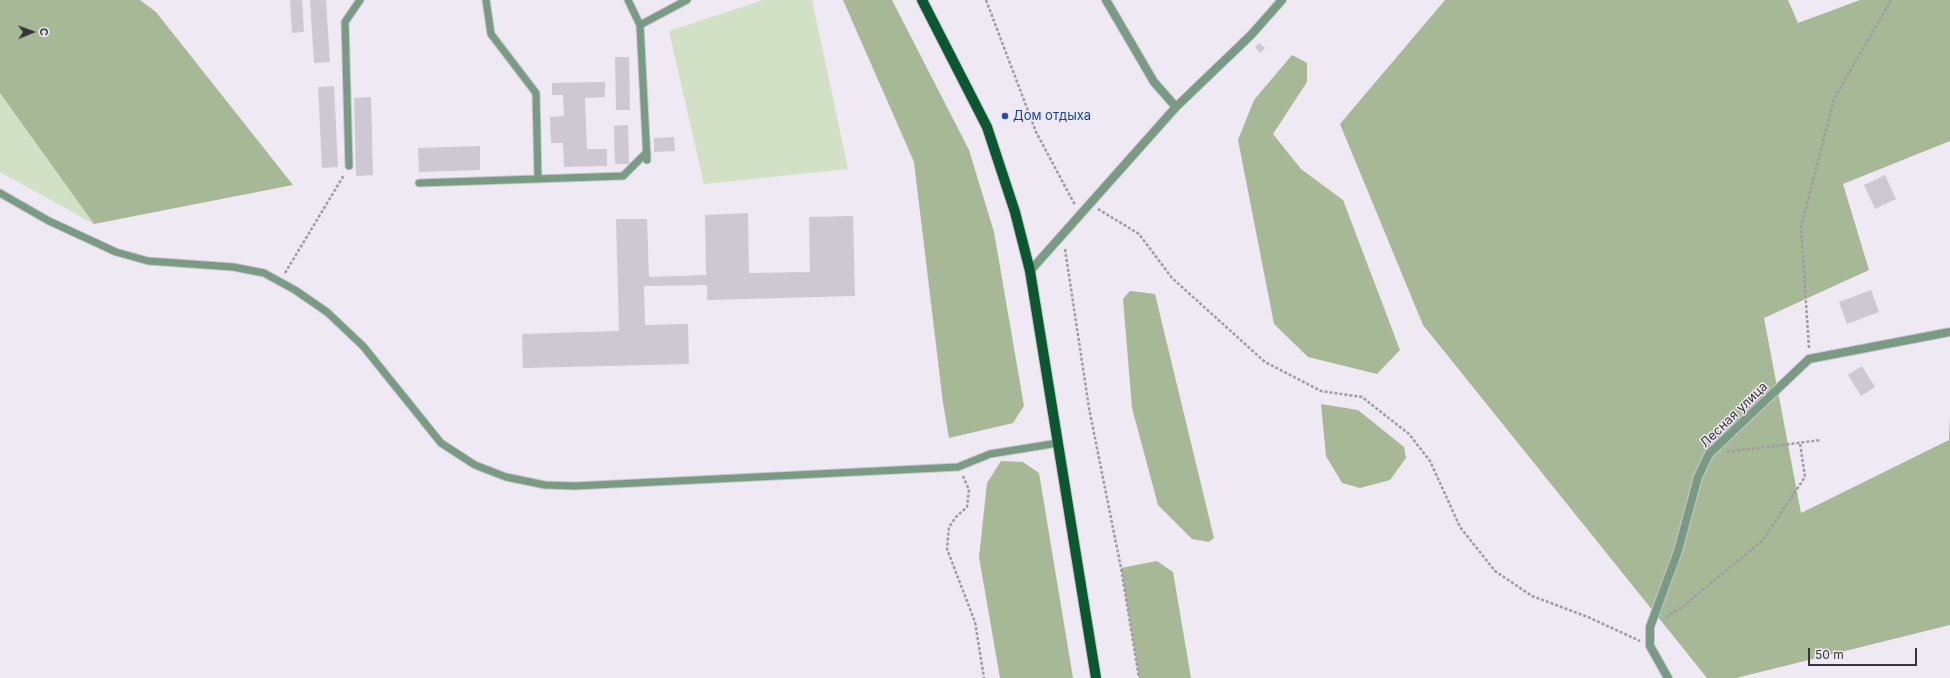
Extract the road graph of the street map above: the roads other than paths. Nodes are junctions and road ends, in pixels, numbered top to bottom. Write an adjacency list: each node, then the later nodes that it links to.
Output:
1 (360, 0): 10 (lane)
2 (486, 0): 11 (lane)
3 (628, 0): 8 (lane)
4 (687, 0): 8 (lane)
5 (922, 0): 14 (main road)
6 (1106, 0): 9 (street)
7 (1282, 0): 9 (street)
8 (640, 25): 11 (lane)
9 (1176, 107): 14 (street)
10 (349, 166)
11 (538, 179): 12 (lane)
12 (419, 183)
13 (0, 193): 16 (lane)
14 (1030, 271): 16 (main road)
15 (1950, 332): 18 (street, Лесная улица)
16 (1058, 443): 17 (main road)
17 (1096, 678)
18 (1668, 678)

